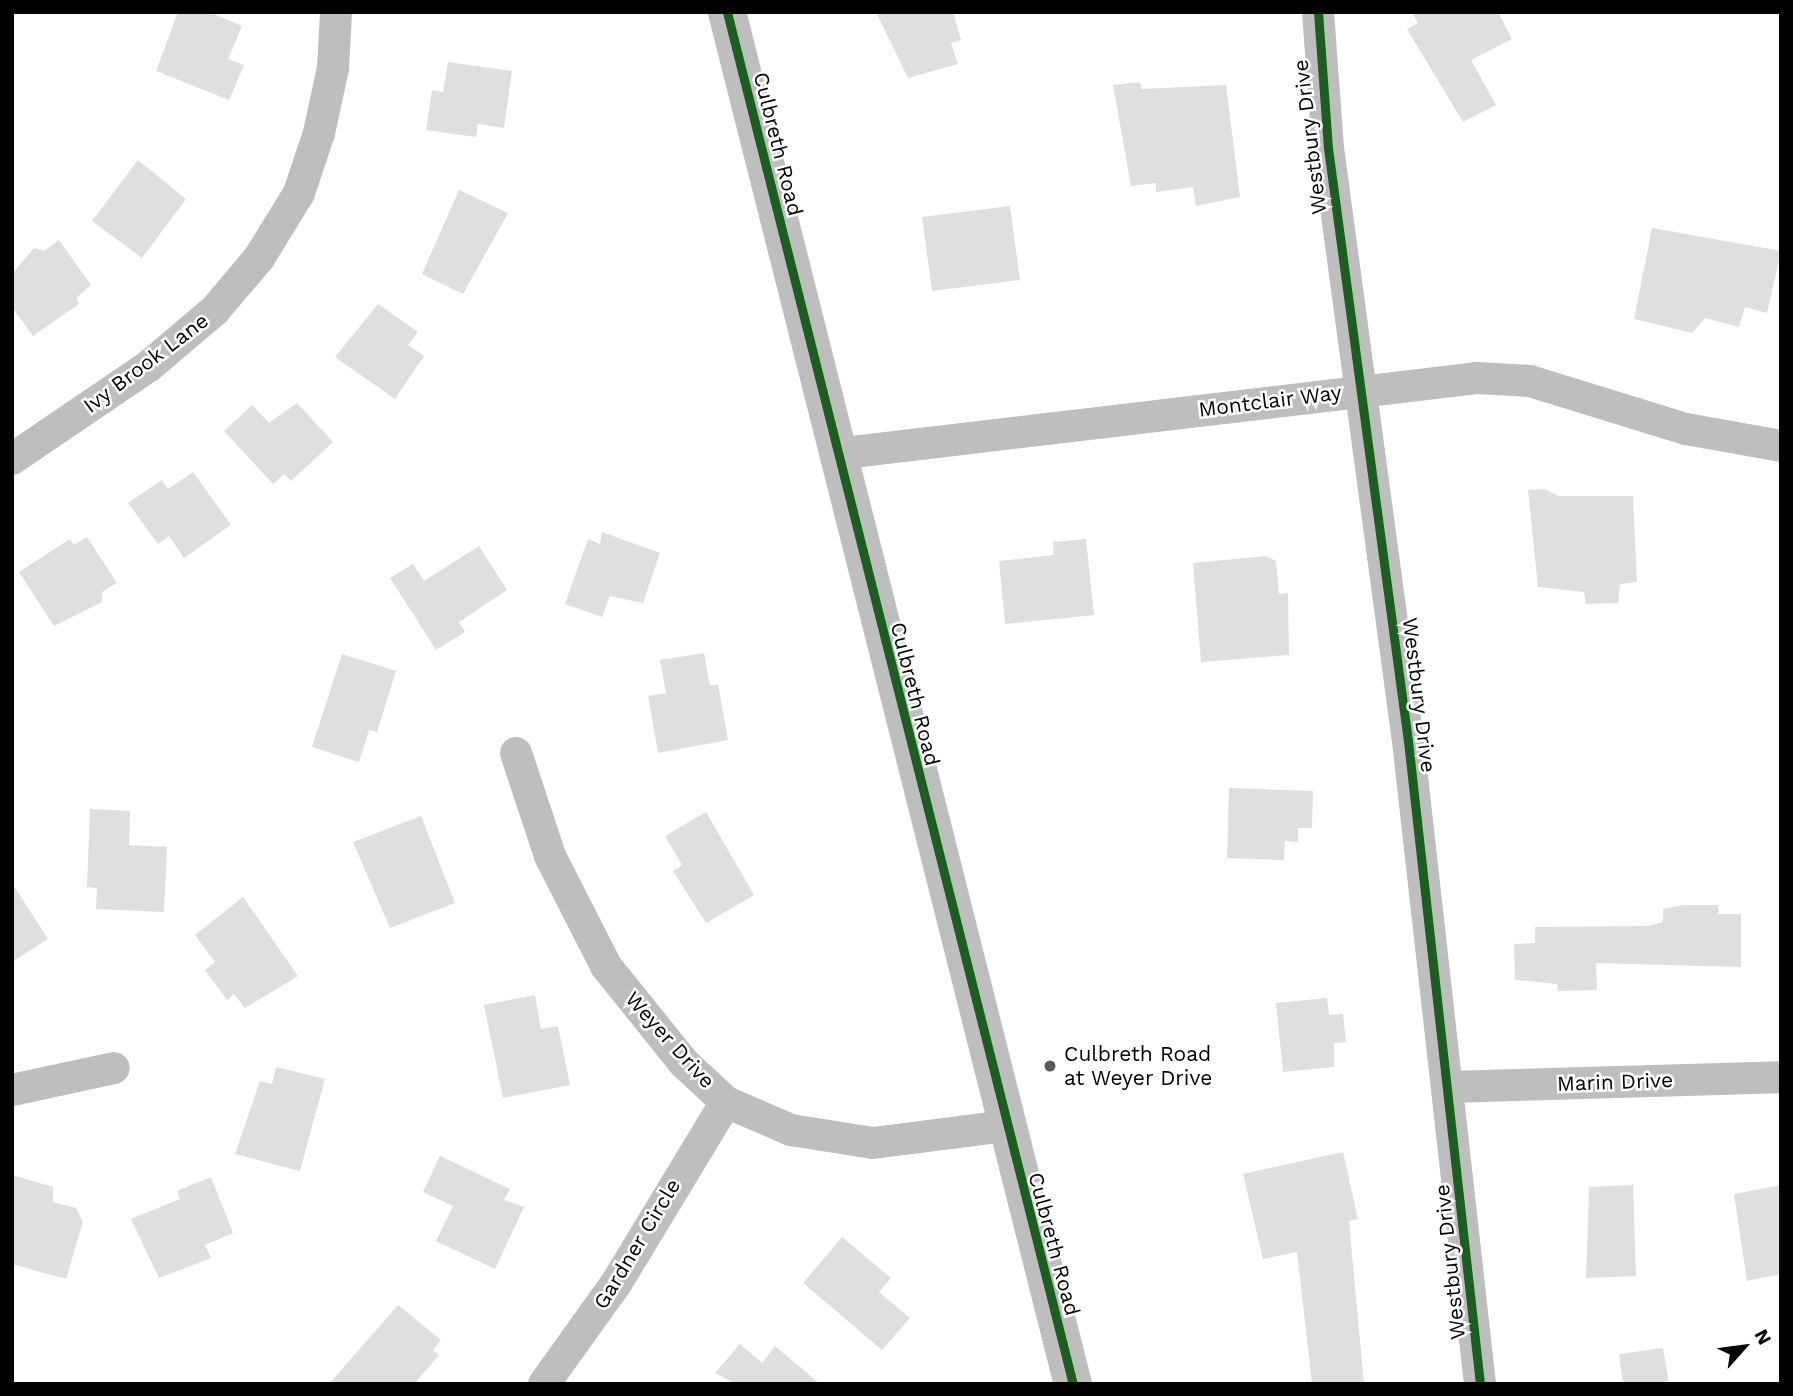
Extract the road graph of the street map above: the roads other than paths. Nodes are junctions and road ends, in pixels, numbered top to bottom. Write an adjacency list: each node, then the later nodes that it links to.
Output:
1 (336, 12): 7 (street, Ivy Brook Lane)
2 (727, 12): 6 (street, Culbreth Road)
3 (1318, 12): 4 (street, Westbury Drive)
4 (1361, 391): 5 (street, Montclair Way); 6 (street, Montclair Way); 11 (street, Westbury Drive)
5 (1781, 446)
6 (836, 454): 14 (street, Culbreth Road)
7 (12, 459)
8 (516, 753): 13 (street, Weyer Drive)
9 (114, 1068): 12 (street)
10 (1781, 1077): 11 (street, Marin Drive)
11 (1450, 1087): 17 (street, Westbury Drive)
12 (12, 1090)
13 (726, 1102): 14 (street, Weyer Drive); 15 (street, Gardner Circle)
14 (1005, 1126): 16 (street, Culbreth Road)
15 (544, 1384)
16 (1073, 1384)
17 (1480, 1384)

